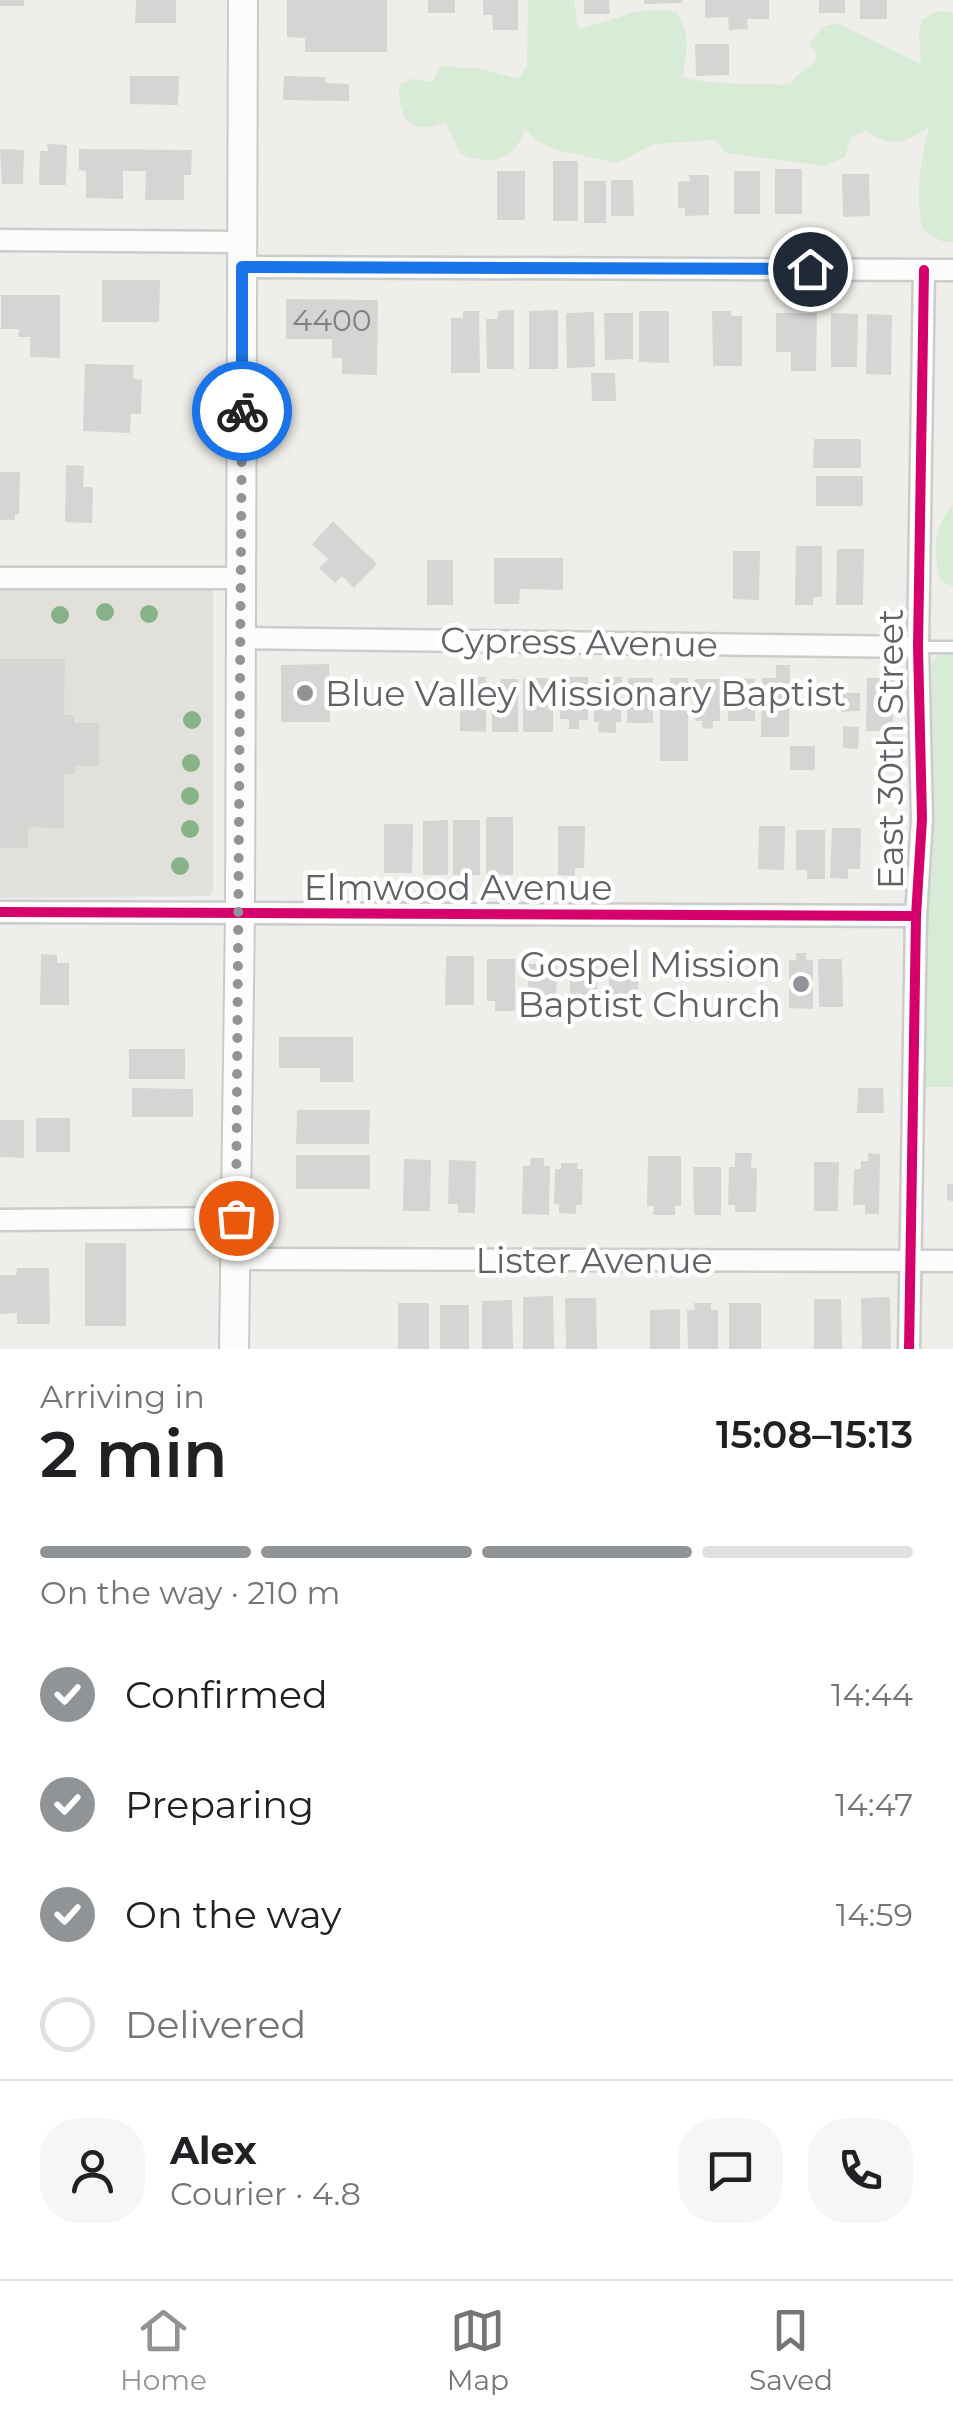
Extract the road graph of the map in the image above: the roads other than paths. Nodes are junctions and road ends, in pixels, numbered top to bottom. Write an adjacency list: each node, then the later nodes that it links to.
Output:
1 (243, 0): 3 (main road)
2 (0, 240): 3 (street)
3 (242, 254): 4 (street); 7 (main road)
4 (924, 270): 5 (street); 9 (street, East 30th Street)
5 (953, 270)
6 (0, 578): 7 (street)
7 (241, 578): 8 (main road)
8 (240, 638): 9 (street, Cypress Avenue); 12 (main road)
9 (918, 647): 10 (lane); 13 (street, East 30th Street)
10 (953, 647)
11 (0, 912): 12 (street, Elmwood Avenue)
12 (240, 913): 13 (street, Elmwood Avenue); 14 (main road)
13 (916, 916): 17 (street, East 30th Street)
14 (236, 1218): 15 (street); 16 (main road)
15 (0, 1220)
16 (235, 1259): 17 (street, Lister Avenue); 19 (main road)
17 (909, 1262): 18 (street, Lister Avenue); 20 (street, East 30th Street)
18 (953, 1262)
19 (234, 1349)
20 (908, 1349)

